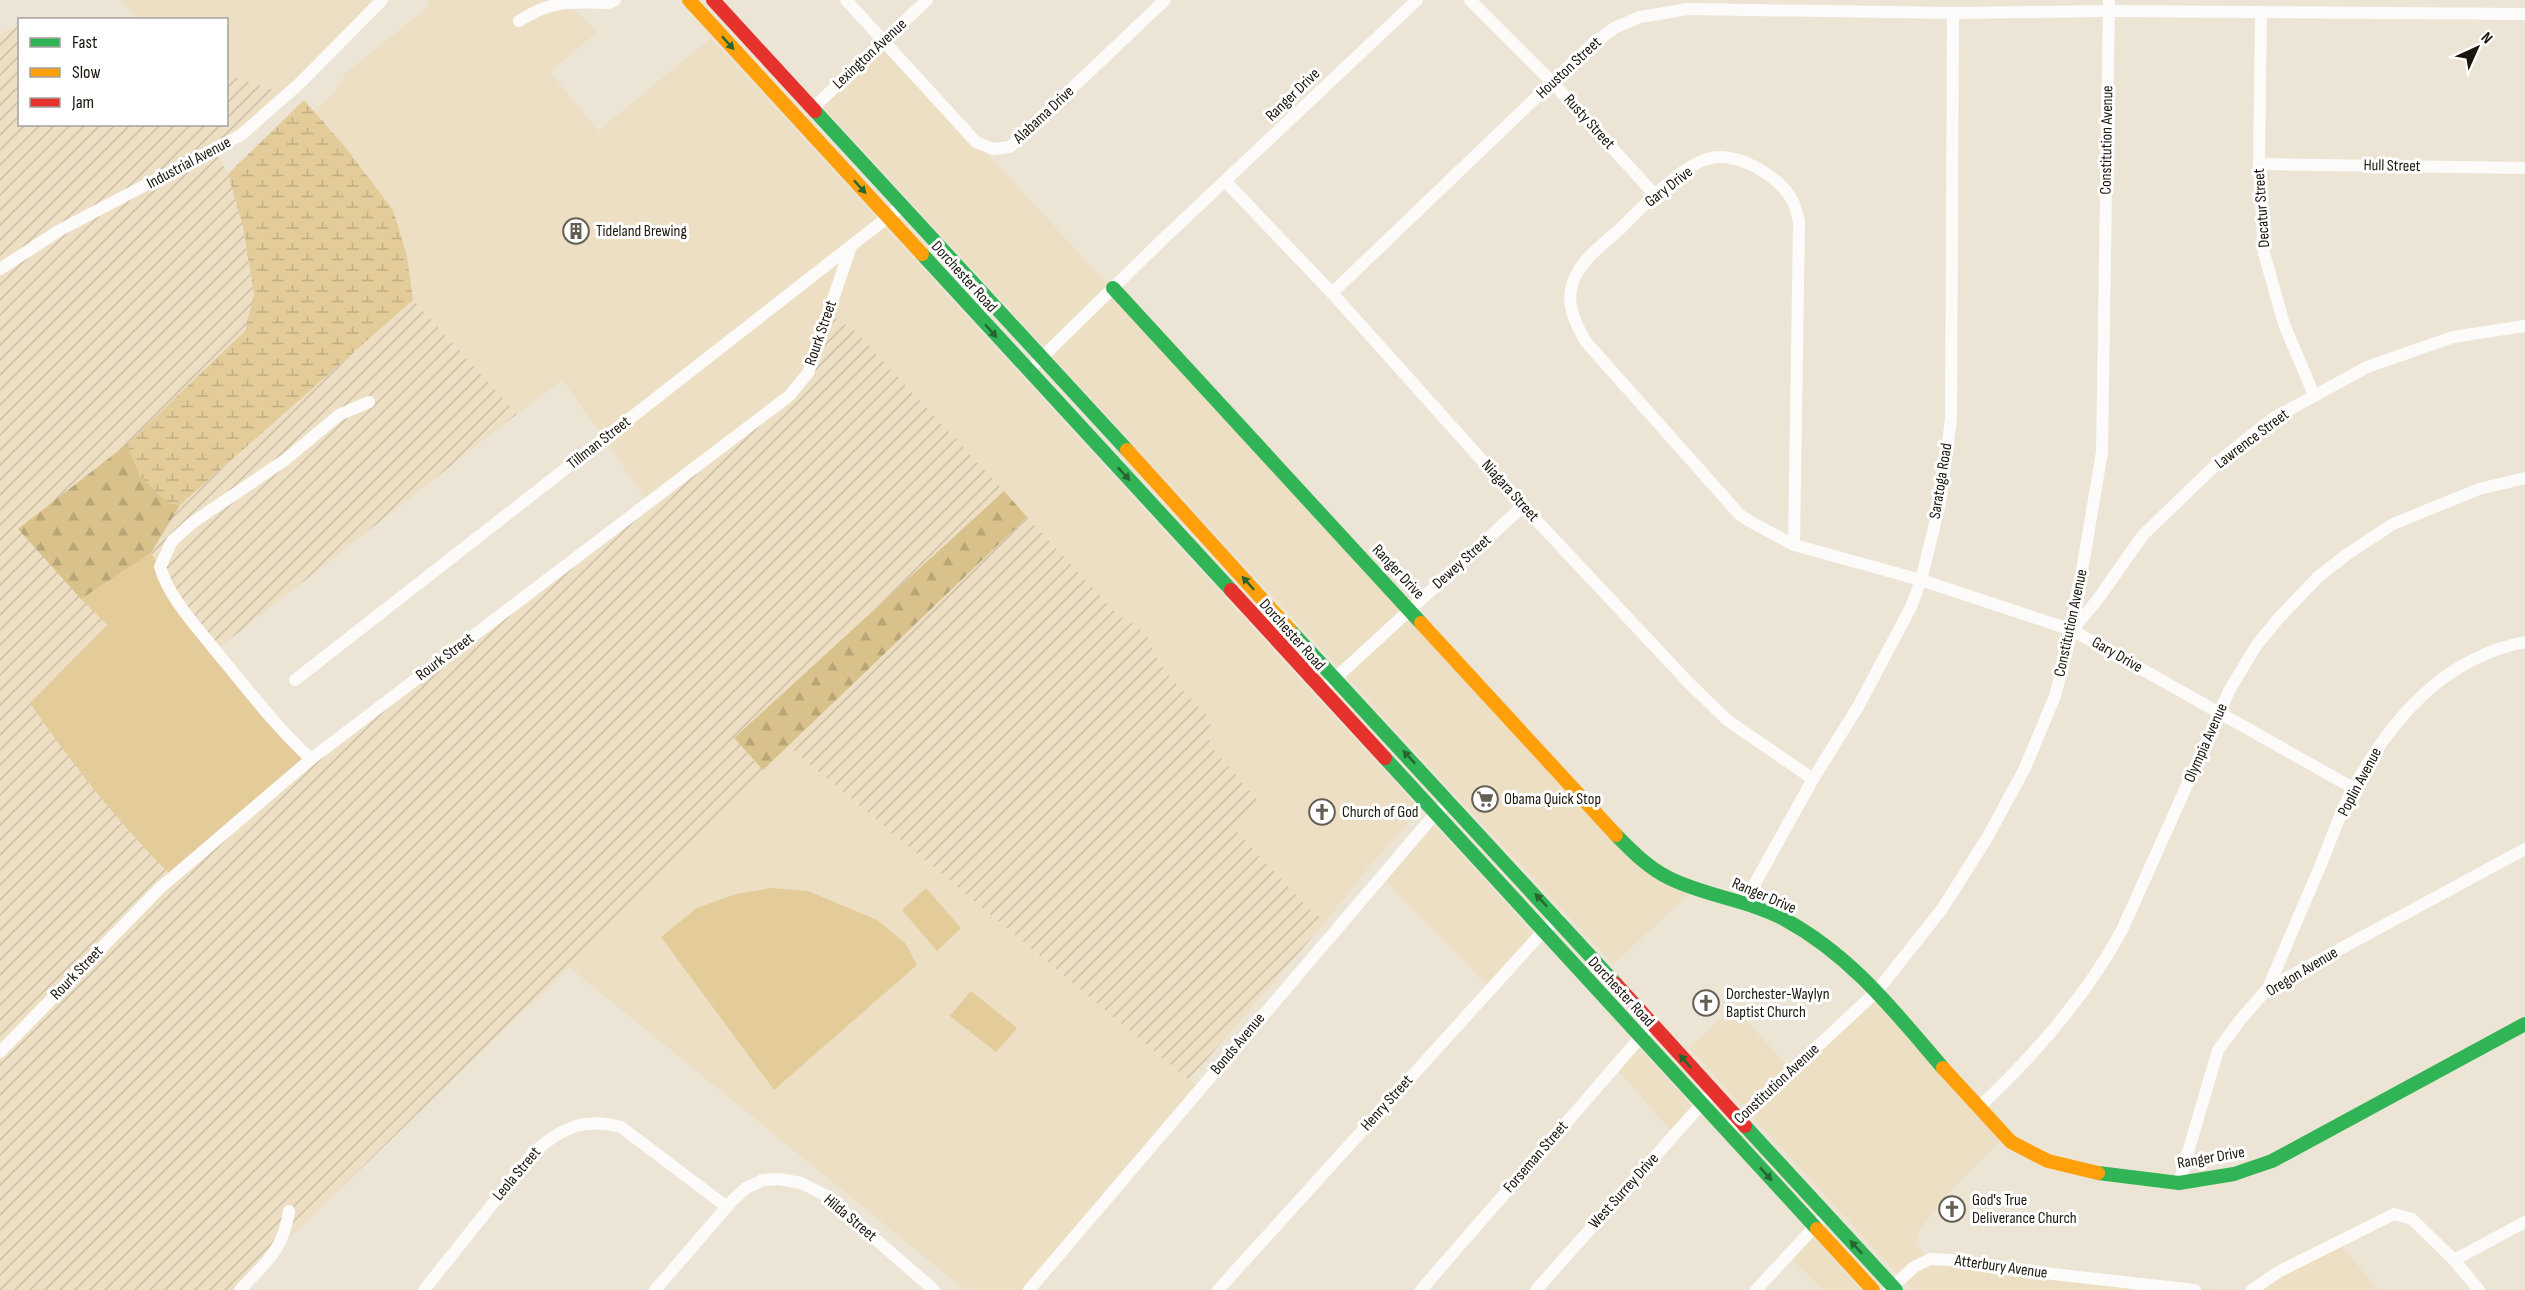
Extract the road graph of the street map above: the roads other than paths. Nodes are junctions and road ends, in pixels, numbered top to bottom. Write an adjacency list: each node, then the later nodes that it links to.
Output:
1 (382, 0): 25 (street, Industrial Avenue)
2 (615, 0): 14 (street)
3 (689, 0): 23 (main road, Dorchester Road, one-way to 23)
4 (713, 0): 17 (main road, Dorchester Road)
5 (846, 0): 15 (street, Alabama Drive)
6 (927, 0): 15 (street, Lexington Avenue)
7 (1165, 0): 15 (street, Alabama Drive)
8 (1417, 0): 20 (street, Ranger Drive)
9 (1470, 0): 16 (street, Rusty Street)
10 (2109, 5): 11 (street, Houston Street); 12 (street, Houston Street); 38 (street, Constitution Avenue)
11 (1953, 13): 16 (street, Houston Street); 36 (street, Saratoga Road)
12 (2261, 13): 13 (street, Houston Street); 18 (street, Decatur Street)
13 (2525, 14)
14 (519, 21)
15 (883, 40): 17 (street, Lexington Avenue)
16 (1552, 83): 21 (street, Rusty Street); 27 (street, Houston Street)
17 (813, 108): 22 (main road, Dorchester Road)
18 (2259, 164): 19 (street, Hull Street); 31 (street, Decatur Street)
19 (2525, 168)
20 (1226, 182): 26 (street, Ranger Drive); 27 (street, Niagara Street)
21 (1655, 195): 35 (street, Gary Drive); 35 (street, Gary Drive)
22 (902, 207): 23 (street, Tillman Street); 29 (main road, Dorchester Road)
23 (887, 218): 24 (street, Tillman Street); 30 (main road, Dorchester Road, one-way to 30)
24 (851, 246): 41 (street, Tillman Street); 44 (street, Rourk Street)
25 (0, 269)
26 (1113, 288): 29 (street, Ranger Drive); 37 (main road, Ranger Drive)
27 (1332, 293): 34 (street, Niagara Street)
28 (2525, 326): 31 (street, Lawrence Street)
29 (1042, 356): 30 (street, Ranger Drive); 40 (main road, Dorchester Road, one-way to 29)
30 (1028, 371): 42 (main road, Dorchester Road, one-way to 42)
31 (2314, 395): 38 (street, Lawrence Street)
32 (369, 402): 44 (street)
33 (2525, 478): 43 (street, Olympia Avenue)
34 (1523, 506): 37 (street, Dewey Street); 45 (street, Niagara Street)
35 (1794, 545): 36 (street, Gary Drive)
36 (1921, 580): 38 (street, Gary Drive); 45 (street, Saratoga Road)
37 (1410, 610): 40 (street, Dewey Street); 50 (main road, Ranger Drive)
38 (2072, 630): 43 (street, Gary Drive); 54 (street, Constitution Avenue)
39 (2525, 642): 46 (street, Poplin Avenue)
40 (1335, 679): 42 (street, Dewey Street); 47 (main road, Dorchester Road, one-way to 40)
41 (295, 680)
42 (1322, 691): 48 (main road, Dorchester Road)
43 (2219, 713): 46 (street, Gary Drive); 61 (street, Olympia Avenue)
44 (311, 759): 58 (street, Rourk Street)
45 (1813, 779): 50 (street, Saratoga Road)
46 (2353, 788): 53 (street, Poplin Avenue)
47 (1450, 801): 48 (street, Bonds Avenue); 51 (main road, Dorchester Road, one-way to 47)
48 (1435, 814): 52 (main road, Dorchester Road); 76 (street, Bonds Avenue)
49 (2525, 849): 53 (street, Oregon Avenue)
50 (1744, 903): 54 (main road, Ranger Drive)
51 (1558, 918): 52 (street, Henry Street); 55 (main road, Dorchester Road)
52 (1543, 932): 57 (main road, Dorchester Road); 77 (street, Henry Street)
53 (2268, 988): 64 (street, Oregon Avenue)
54 (1877, 991): 61 (main road, Ranger Drive); 62 (street, Constitution Avenue)
55 (1652, 1024): 57 (street, Forseman Street); 59 (main road, Dorchester Road, one-way to 55)
56 (2525, 1024): 64 (main road, Ranger Drive)
57 (1640, 1037): 60 (main road, Dorchester Road); 78 (street, Forseman Street)
58 (0, 1052)
59 (1713, 1092): 60 (street, West Surrey Drive); 62 (main road, Dorchester Road)
60 (1701, 1104): 63 (main road, Dorchester Road); 79 (street, West Surrey Drive)
61 (1978, 1108): 64 (main road, Ranger Drive)
62 (1740, 1119): 63 (street, Constitution Avenue); 67 (main road, Dorchester Road)
63 (1726, 1131): 69 (main road, Dorchester Road, one-way to 69)
64 (2179, 1183)
65 (727, 1207): 73 (street, Leola Street); 74 (street, Hilda Street); 75 (street, Hilda Street)
66 (289, 1211): 72 (street)
67 (1826, 1215): 69 (street); 71 (main road, Dorchester Road, one-way to 67)
68 (2525, 1222): 70 (street)
69 (1815, 1227): 80 (street); 81 (main road, Dorchester Road)
70 (2454, 1260): 83 (street); 84 (street)
71 (1893, 1289): 82 (street, Atterbury Avenue)
72 (240, 1290)
73 (424, 1290)
74 (656, 1290)
75 (934, 1290)
76 (1029, 1290)
77 (1218, 1290)
78 (1421, 1290)
79 (1536, 1290)
80 (1756, 1290)
81 (1873, 1290)
82 (2195, 1290)
83 (2252, 1290)
84 (2479, 1290)

